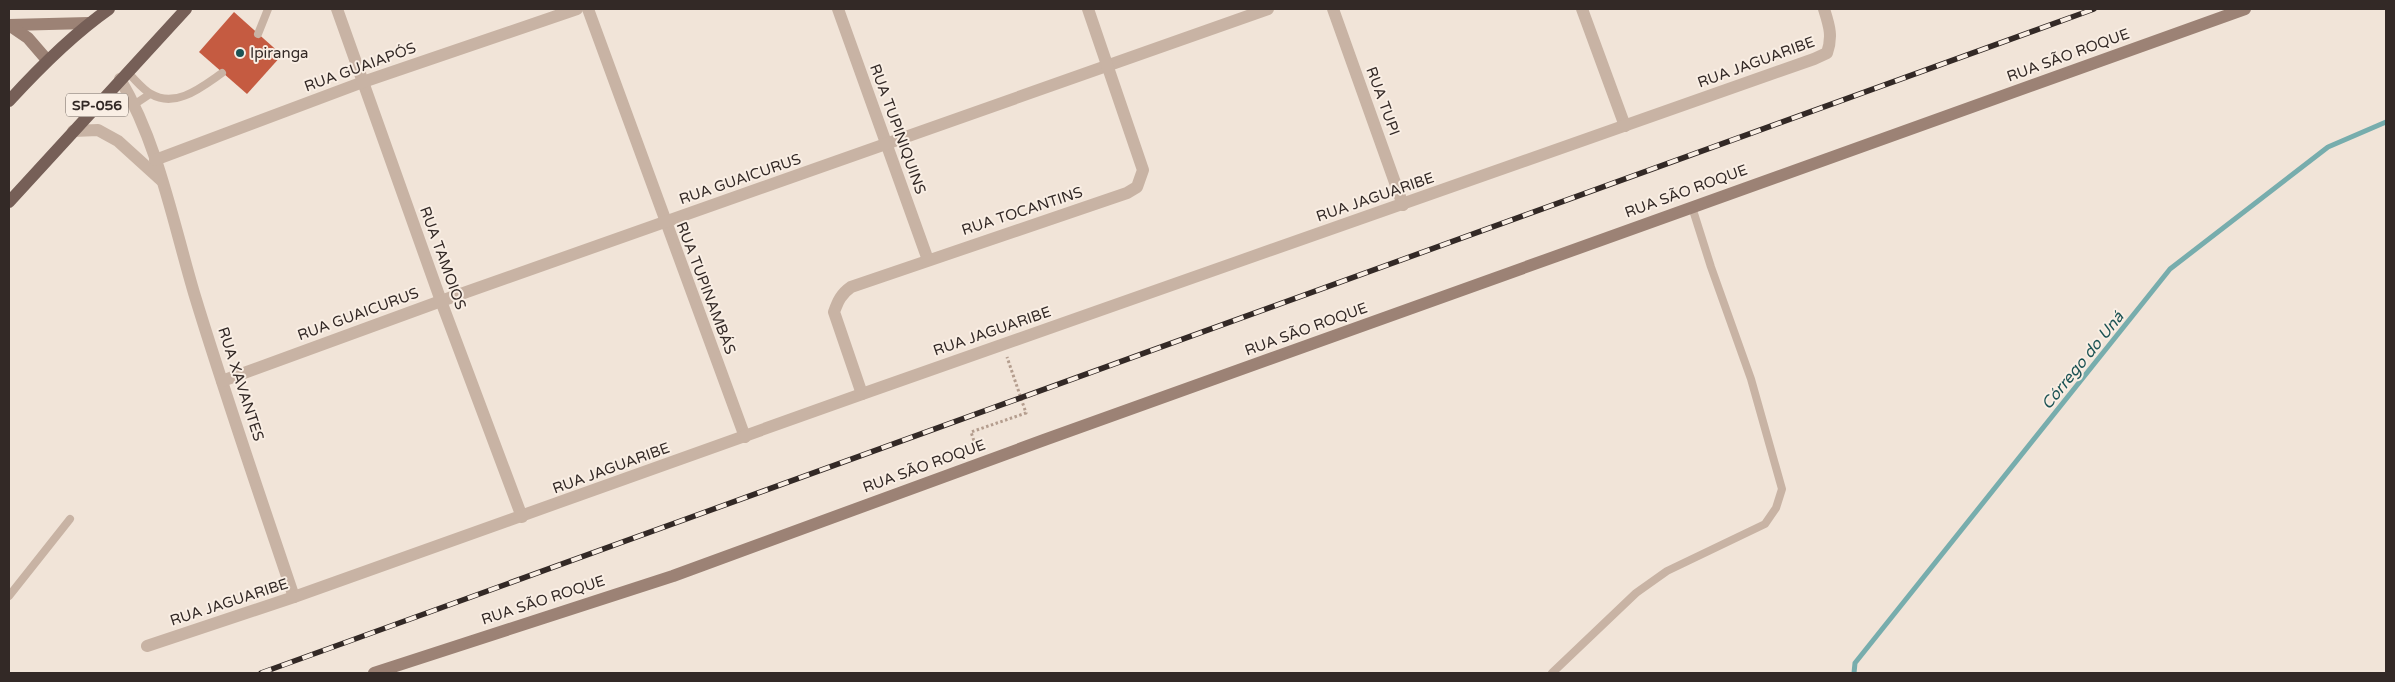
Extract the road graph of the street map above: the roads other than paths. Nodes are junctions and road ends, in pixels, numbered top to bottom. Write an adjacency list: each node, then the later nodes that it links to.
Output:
1 (109, 9): 14 (main road)
2 (186, 9): 20 (main road, SP-056)
3 (268, 9): 16 (lane)
4 (337, 9): 21 (street, RUA TAMOIOS)
5 (577, 9): 21 (street, RUA GUAIAPÓS)
6 (588, 9): 33 (street, RUA TUPINAMBÁS)
7 (838, 9): 27 (street, RUA TUPINIQUINS)
8 (1088, 9): 18 (street, RUA TOCANTINS)
9 (1268, 9): 18 (street, RUA GUAICURUS)
10 (1333, 9): 31 (street, RUA TUPI)
11 (1582, 9): 25 (street)
12 (1824, 9): 25 (street, RUA JAGUARIBE)
13 (2246, 9): 32 (street, RUA SÃO ROQUE)
14 (89, 23): 15 (street); 17 (main road)
15 (9, 25): 17 (street)
16 (258, 34)
17 (47, 60): 23 (main road)
18 (1107, 65): 27 (street, RUA GUAICURUS); 34 (street, RUA TOCANTINS)
19 (222, 73): 22 (lane)
20 (124, 76): 22 (lane); 24 (street, RUA XAVANTES); 26 (main road, SP-056)
21 (363, 82): 28 (street, RUA GUAIAPÓS); 35 (street, RUA TAMOIOS)
22 (150, 94): 24 (lane)
23 (9, 101)
24 (135, 104): 28 (street, RUA XAVANTES)
25 (1625, 126): 31 (street, RUA JAGUARIBE)
26 (73, 131): 29 (street); 30 (main road, SP-056)
27 (886, 145): 33 (street, RUA GUAICURUS); 34 (street, RUA TUPINIQUINS)
28 (155, 160): 29 (street, RUA XAVANTES)
29 (161, 180): 36 (street, RUA XAVANTES)
30 (9, 202)
31 (1403, 205): 37 (street, RUA JAGUARIBE)
32 (1692, 206): 44 (street, RUA SÃO ROQUE); 45 (lane)
33 (665, 223): 35 (street, RUA GUAICURUS); 38 (street, RUA TUPINAMBÁS)
34 (928, 260): 37 (street, RUA TOCANTINS)
35 (441, 301): 36 (street, RUA GUAICURUS); 39 (street, RUA TAMOIOS)
36 (222, 381): 42 (street, RUA XAVANTES)
37 (862, 394): 38 (street, RUA JAGUARIBE)
38 (745, 437): 39 (street, RUA JAGUARIBE)
39 (522, 517): 42 (street, RUA JAGUARIBE)
40 (70, 519): 41 (lane)
41 (9, 596)
42 (294, 598): 43 (street, RUA JAGUARIBE)
43 (146, 646)
44 (374, 673)
45 (1552, 673)

